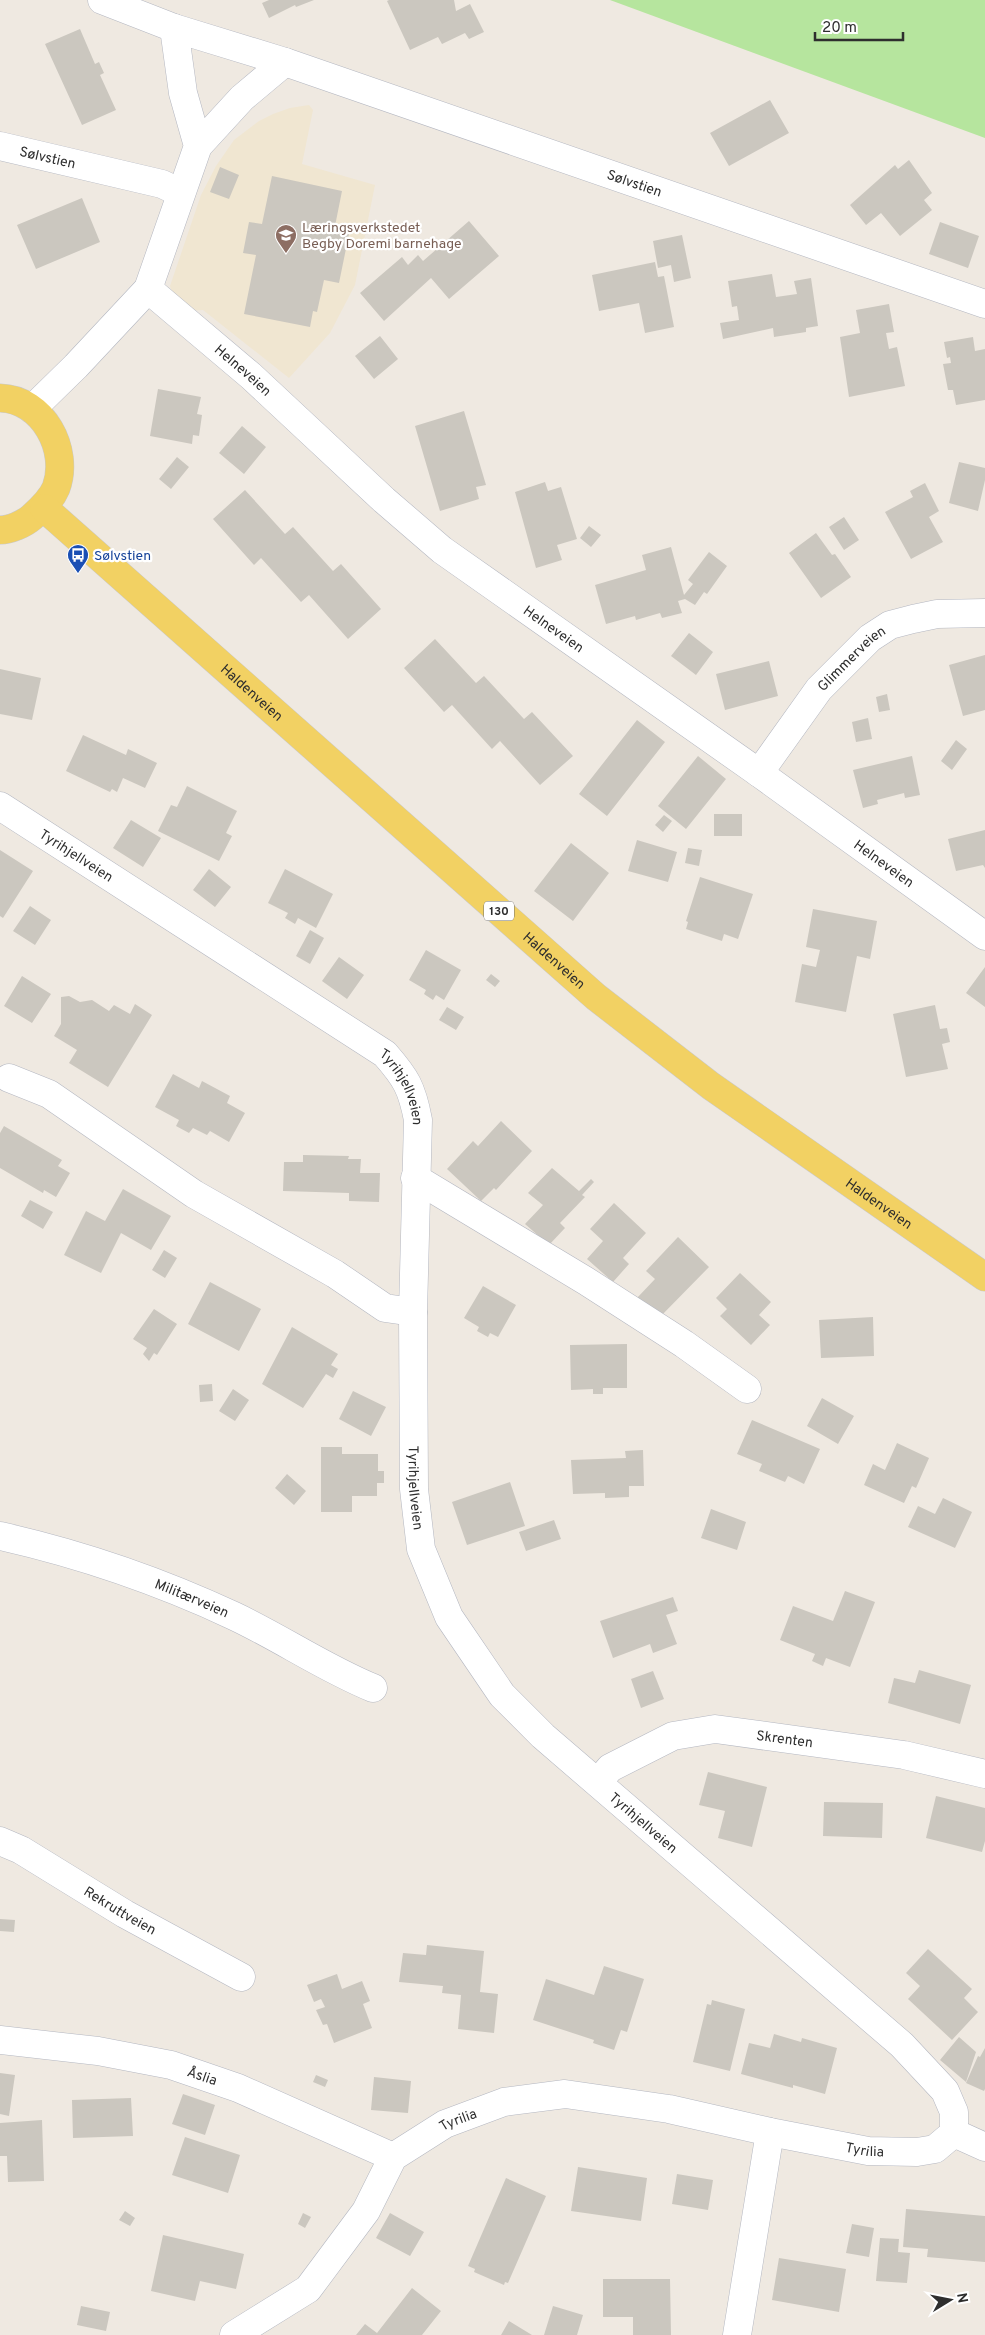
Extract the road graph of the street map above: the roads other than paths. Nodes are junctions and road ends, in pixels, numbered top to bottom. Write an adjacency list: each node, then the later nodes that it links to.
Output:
1 (102, 0): 2 (street, Sølvstien)
2 (174, 28): 3 (street, Sølvstien); 5 (street)
3 (285, 62): 5 (street); 8 (street, Sølvstien)
4 (0, 146): 6 (street, Sølvstien)
5 (198, 146): 6 (street)
6 (181, 193): 7 (street)
7 (148, 289): 10 (street); 14 (street, Helneveien)
8 (985, 304)
9 (0, 398): 10 (main road)
10 (32, 409): 11 (main road)
11 (44, 508): 12 (main road); 19 (main road, Haldenveien / 130)
12 (0, 530)
13 (985, 613): 14 (street, Glimmerveien)
14 (759, 772): 16 (street, Helneveien)
15 (0, 806): 18 (street, Tyrihjellveien)
16 (985, 936)
17 (10, 1078): 20 (street)
18 (416, 1178): 20 (street, Tyrihjellveien); 21 (street)
19 (985, 1277)
20 (413, 1312): 25 (street, Tyrihjellveien)
21 (747, 1389)
22 (0, 1536): 23 (street, Militærveien)
23 (373, 1688)
24 (985, 1774): 25 (street, Skrenten)
25 (598, 1782): 30 (street, Tyrihjellveien)
26 (0, 1841): 27 (street, Rekruttveien)
27 (241, 1977)
28 (0, 2040): 32 (street, Åslia)
29 (770, 2132): 30 (street, Tyrilia); 32 (street, Tyrilia); 34 (street)
30 (954, 2132): 31 (street)
31 (985, 2147)
32 (393, 2157): 33 (street)
33 (234, 2335)
34 (737, 2335)

